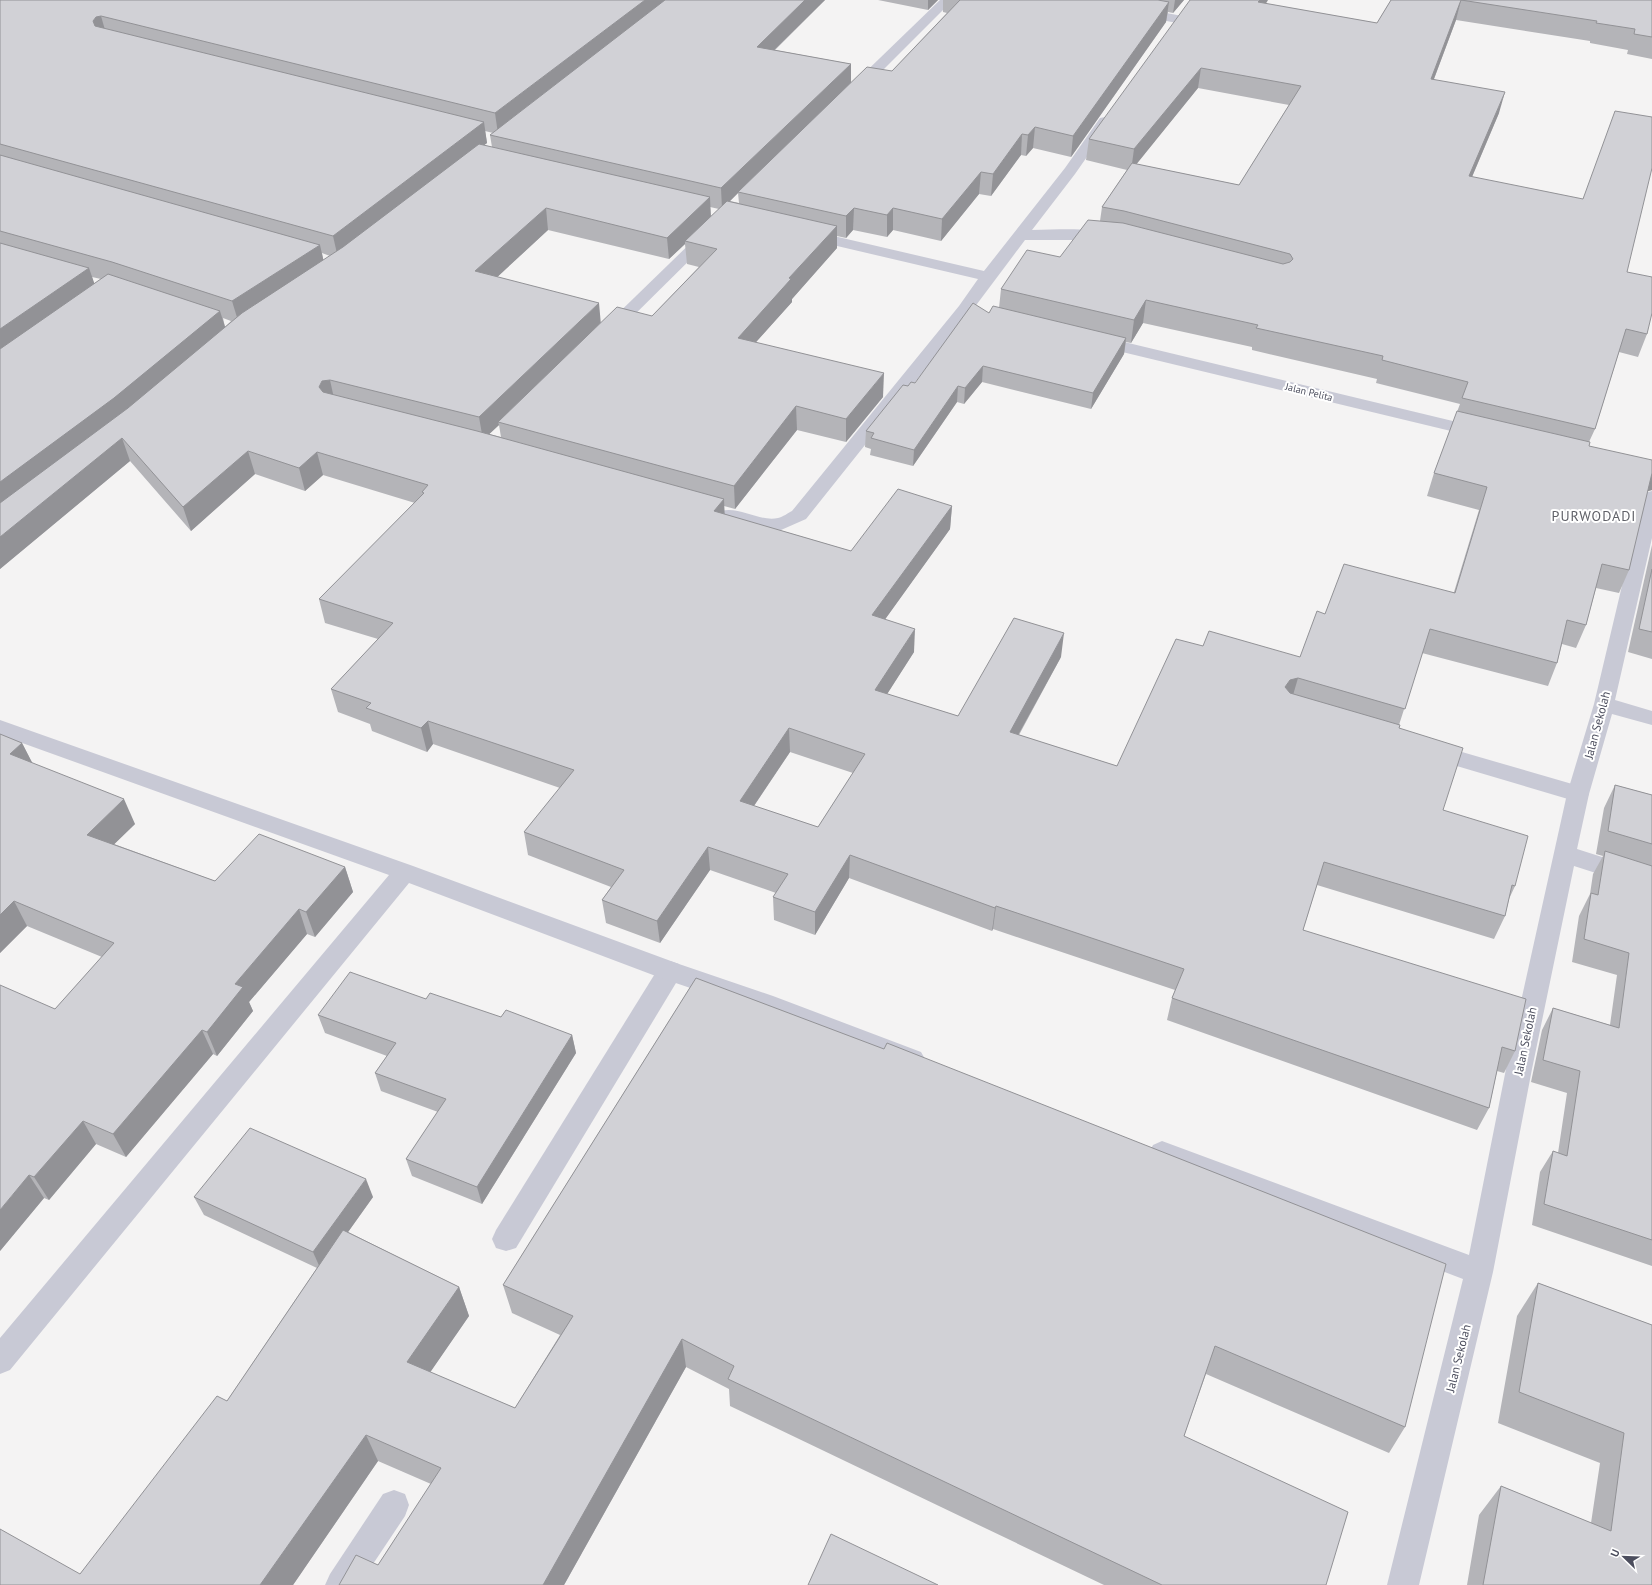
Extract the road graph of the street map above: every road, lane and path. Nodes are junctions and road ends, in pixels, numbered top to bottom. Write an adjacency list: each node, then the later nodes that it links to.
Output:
1 (947, 0): 4 (street)
2 (1079, 0): 3 (street)
3 (1177, 20)
4 (846, 100)
5 (1115, 108): 8 (street)
6 (716, 227): 12 (street)
7 (796, 232): 10 (street)
8 (1020, 235): 9 (street); 10 (street)
9 (1121, 239)
10 (988, 277): 15 (street)
11 (1076, 335): 13 (street, Jalan Pelita)
12 (596, 343)
13 (1498, 438)
14 (1652, 498): 16 (street, Jalan Sekolah)
15 (710, 510)
16 (1604, 704): 17 (street); 20 (street, Jalan Sekolah)
17 (1652, 718)
18 (0, 727): 22 (street)
19 (1412, 746): 20 (street)
20 (1578, 794): 21 (street, Jalan Sekolah)
21 (1565, 854): 23 (street); 28 (street, Jalan Sekolah)
22 (405, 872): 24 (street); 29 (street)
23 (1652, 882)
24 (670, 971): 25 (street); 27 (street)
25 (935, 1067)
26 (1144, 1146): 28 (street)
27 (506, 1239)
28 (1479, 1272): 32 (street, Jalan Sekolah)
29 (0, 1360)
30 (394, 1505): 31 (street)
31 (341, 1585)
32 (1403, 1585)

